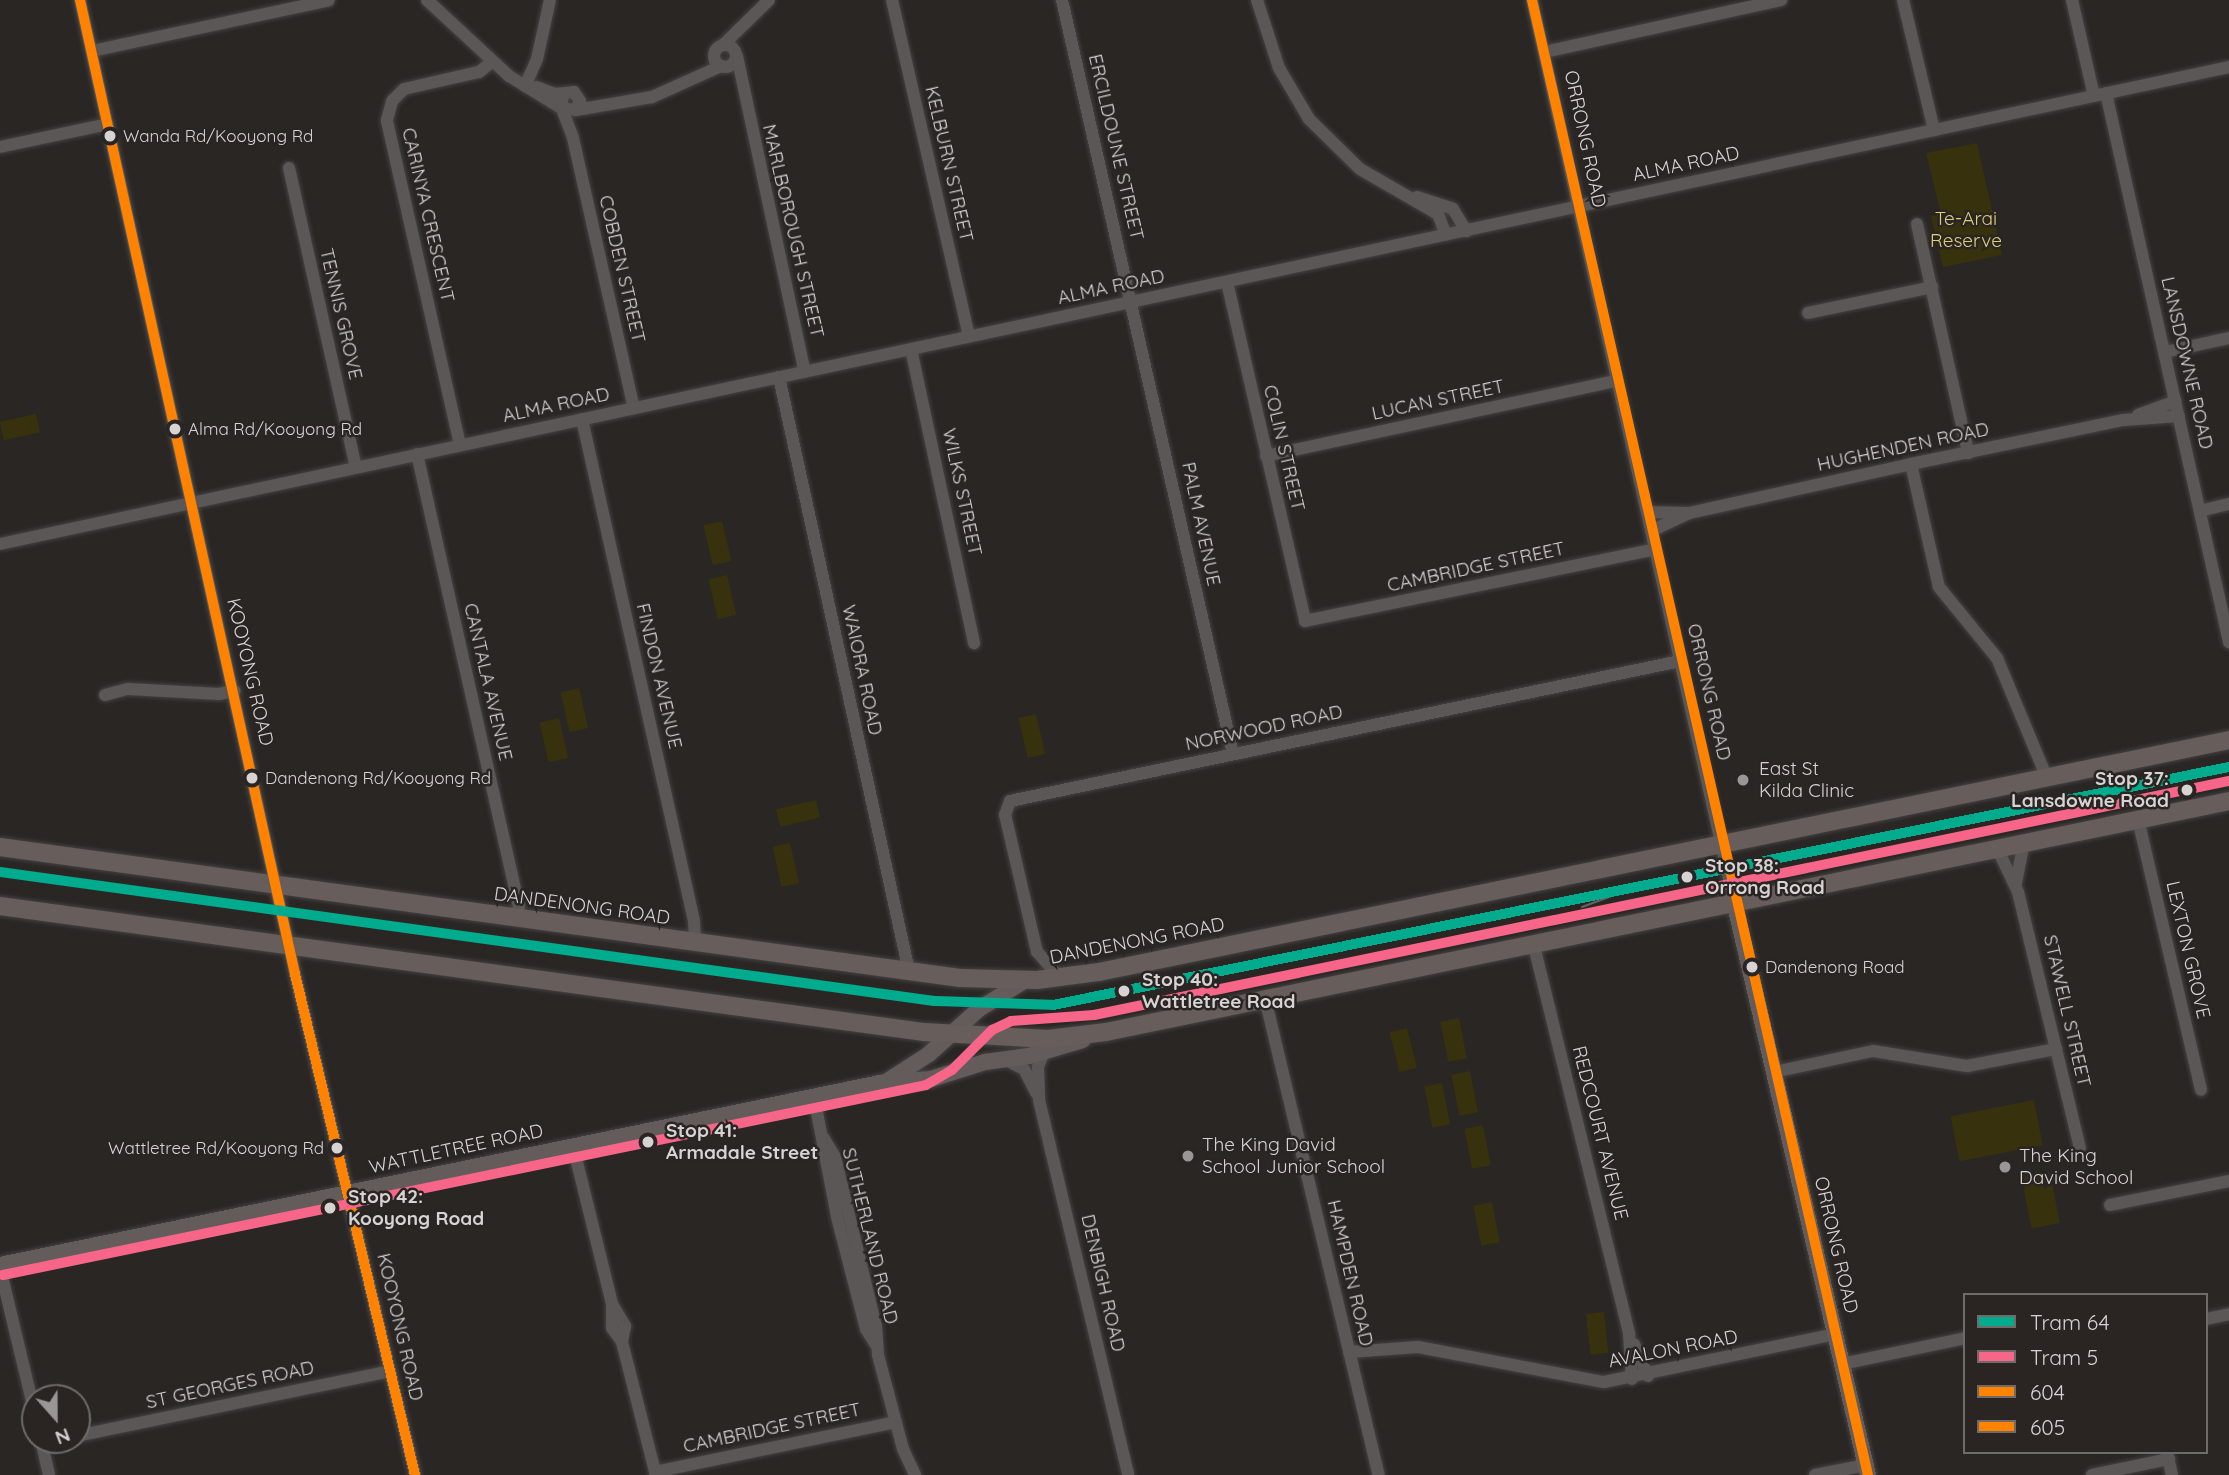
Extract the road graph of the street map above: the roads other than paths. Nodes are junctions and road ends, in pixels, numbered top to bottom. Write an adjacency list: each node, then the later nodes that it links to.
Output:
1 (80, 0): 15 (street, KOOYONG ROAD)
2 (329, 0): 15 (street)
3 (427, 0): 18 (street)
4 (550, 0): 22 (street)
5 (769, 0): 13 (street)
6 (892, 0): 41 (street, KELBURN STREET)
7 (1062, 0): 39 (street, ERCILDOUNE STREET)
8 (1257, 0): 32 (street)
9 (1532, 0): 16 (street, ORRONG ROAD)
10 (1781, 0): 16 (street)
11 (1903, 0): 29 (street)
12 (2072, 0): 24 (street, LANSDOWNE ROAD)
13 (755, 14): 14 (street); 17 (street)
14 (719, 49): 17 (street); 19 (street, MARLBOROUGH STREET); 21 (street)
15 (92, 51): 28 (street, KOOYONG ROAD)
16 (1544, 52): 33 (street, ORRONG ROAD)
17 (736, 54): 19 (street); 25 (street, MARLBOROUGH STREET)
18 (492, 62): 22 (street); 53 (street, CARINYA CRESCENT)
19 (722, 66): 21 (street); 25 (street, MARLBOROUGH STREET)
20 (2229, 66): 24 (street, ALMA ROAD)
21 (691, 79): 26 (street)
22 (526, 86): 23 (street); 27 (street)
23 (570, 94): 26 (street); 27 (street); 27 (street)
24 (2100, 95): 29 (street, ALMA ROAD); 44 (street, LANSDOWNE ROAD)
25 (743, 99): 45 (street, MARLBOROUGH STREET)
26 (618, 103): 27 (street)
27 (568, 110): 49 (street, COBDEN STREET)
28 (108, 124): 30 (street); 59 (street, KOOYONG ROAD)
29 (1934, 130): 33 (street, ALMA ROAD)
30 (0, 147)
31 (289, 168): 58 (street, TENNIS GROVE)
32 (1403, 194): 35 (street); 36 (street)
33 (1578, 207): 35 (street, ALMA ROAD); 47 (street, ORRONG ROAD)
34 (1917, 224): 38 (street)
35 (1466, 231): 36 (street, ALMA ROAD)
36 (1446, 235): 37 (street, ALMA ROAD)
37 (1227, 282): 39 (street, ALMA ROAD); 56 (street, COLIN STREET)
38 (1932, 287): 40 (street); 54 (street)
39 (1132, 302): 41 (street, ALMA ROAD); 75 (street, PALM AVENUE)
40 (1808, 313)
41 (969, 336): 43 (street, ALMA ROAD)
42 (2229, 338): 44 (street)
43 (911, 349): 45 (street, ALMA ROAD); 70 (street, WILKS STREET)
44 (2165, 352): 48 (street, LANSDOWNE ROAD)
45 (805, 372): 46 (street, ALMA ROAD)
46 (779, 377): 49 (street, ALMA ROAD); 92 (street, WAIORA ROAD)
47 (1617, 382): 56 (street, LUCAN STREET); 62 (street, ORRONG ROAD)
48 (2176, 401): 50 (street, LANSDOWNE ROAD); 52 (street, HUGHENDEN ROAD)
49 (634, 408): 51 (street, ALMA ROAD)
50 (2179, 416): 52 (street, HUGHENDEN ROAD); 61 (street, LANSDOWNE ROAD)
51 (582, 419): 53 (street, ALMA ROAD); 88 (street, FINDON AVENUE)
52 (2124, 420): 54 (street, HUGHENDEN ROAD)
53 (460, 445): 55 (street, ALMA ROAD)
54 (1968, 453): 57 (street, HUGHENDEN ROAD)
55 (417, 454): 58 (street, ALMA ROAD); 87 (street, CANTALA AVENUE)
56 (1266, 456): 68 (street, COLIN STREET)
57 (1911, 464): 63 (street, HUGHENDEN ROAD); 76 (street)
58 (356, 467): 59 (street, ALMA ROAD)
59 (192, 503): 66 (street, ALMA ROAD); 72 (street, KOOYONG ROAD)
60 (2229, 504): 61 (street)
61 (2200, 511): 69 (street, LANSDOWNE ROAD)
62 (1647, 512): 63 (street, HUGHENDEN ROAD); 65 (street, ORRONG ROAD)
63 (1689, 513): 65 (street, HUGHENDEN ROAD)
64 (0, 530): 66 (street)
65 (1651, 531): 67 (street, ORRONG ROAD)
66 (2, 544)
67 (1655, 549): 68 (street, CAMBRIDGE STREET); 71 (street, ORRONG ROAD)
68 (1305, 621)
69 (2229, 642)
70 (974, 643)
71 (1680, 661): 75 (street, NORWOOD ROAD); 80 (street, ORRONG ROAD)
72 (235, 691): 73 (street); 84 (street, KOOYONG ROAD)
73 (105, 695)
74 (2229, 740): 76 (highway, DANDENONG ROAD)
75 (1233, 754): 91 (street, NORWOOD ROAD)
76 (2047, 778): 80 (highway, DANDENONG ROAD)
77 (2229, 801): 78 (highway)
78 (2138, 819): 79 (highway); 103 (street, LEXTON GROVE)
79 (2024, 842): 82 (highway); 83 (street, STAWELL STREET)
80 (1721, 843): 85 (street, ORRONG ROAD); 93 (highway, DANDENONG ROAD)
81 (0, 847): 84 (highway, DANDENONG ROAD)
82 (1997, 848): 83 (street, STAWELL STREET); 85 (highway)
83 (2016, 884): 98 (street, STAWELL STREET)
84 (278, 886): 87 (highway, DANDENONG ROAD); 90 (street, KOOYONG ROAD)
85 (1734, 901): 89 (highway); 101 (main road, ORRONG ROAD)
86 (0, 906): 90 (highway)
87 (518, 919): 88 (highway, DANDENONG ROAD)
88 (695, 942): 92 (highway, DANDENONG ROAD)
89 (1533, 942): 95 (highway); 114 (street, REDCOURT AVENUE)
90 (290, 946): 97 (highway); 109 (street, KOOYONG ROAD)
91 (1037, 952): 93 (street, NORWOOD ROAD); 94 (street)
92 (909, 971): 94 (highway, DANDENONG ROAD)
93 (1060, 978): 94 (highway, DANDENONG ROAD)
94 (1026, 981): 97 (main road, WATTLETREE ROAD)
95 (1265, 998): 96 (highway); 117 (street, HAMPDEN ROAD)
96 (1106, 1032): 97 (highway); 99 (main road, WATTLETREE ROAD)
97 (949, 1035): 102 (main road, WATTLETREE ROAD)
98 (2056, 1049): 101 (street); 107 (street, STAWELL STREET)
99 (1044, 1052): 100 (main road, WATTLETREE ROAD); 105 (street, DENBIGH ROAD)
100 (998, 1060): 102 (main road, WATTLETREE ROAD); 105 (street, DENBIGH ROAD)
101 (1774, 1072): 115 (main road, ORRONG ROAD)
102 (880, 1083): 104 (main road, WATTLETREE ROAD)
103 (2201, 1090)
104 (814, 1097): 106 (main road, WATTLETREE ROAD); 123 (street, SUTHERLAND ROAD)
105 (1040, 1100): 132 (street, DENBIGH ROAD)
106 (573, 1146): 109 (main road, WATTLETREE ROAD); 129 (street)
107 (2080, 1148)
108 (2229, 1181): 110 (street)
109 (348, 1192): 111 (main road, WATTLETREE ROAD); 119 (street, KOOYONG ROAD)
110 (2110, 1205)
111 (0, 1266): 122 (street)
112 (2229, 1314): 113 (street)
113 (2208, 1319)
114 (1629, 1334): 120 (street, REDCOURT AVENUE); 121 (street, REDCOURT AVENUE)
115 (1835, 1334): 118 (main road, ORRONG ROAD); 120 (street, AVALON ROAD)
116 (1963, 1338): 118 (street)
117 (1350, 1358): 121 (street, AVALON ROAD); 133 (street, HAMPDEN ROAD)
118 (1842, 1364): 127 (main road, ORRONG ROAD)
119 (390, 1371): 124 (street, ST GEORGES ROAD); 131 (street, KOOYONG ROAD)
120 (1648, 1376): 121 (street, AVALON ROAD)
121 (1632, 1379)
122 (28, 1384)
123 (896, 1422): 128 (street, SUTHERLAND ROAD); 129 (street, CAMBRIDGE STREET)
124 (91, 1433)
125 (45, 1454): 130 (street)
126 (2168, 1456): 135 (street); 136 (street)
127 (1867, 1470): 134 (street)
128 (910, 1472)
129 (655, 1474)
130 (50, 1475)
131 (415, 1475)
132 (1128, 1475)
133 (1379, 1475)
134 (1815, 1475)
135 (2092, 1475)
136 (2172, 1475)

